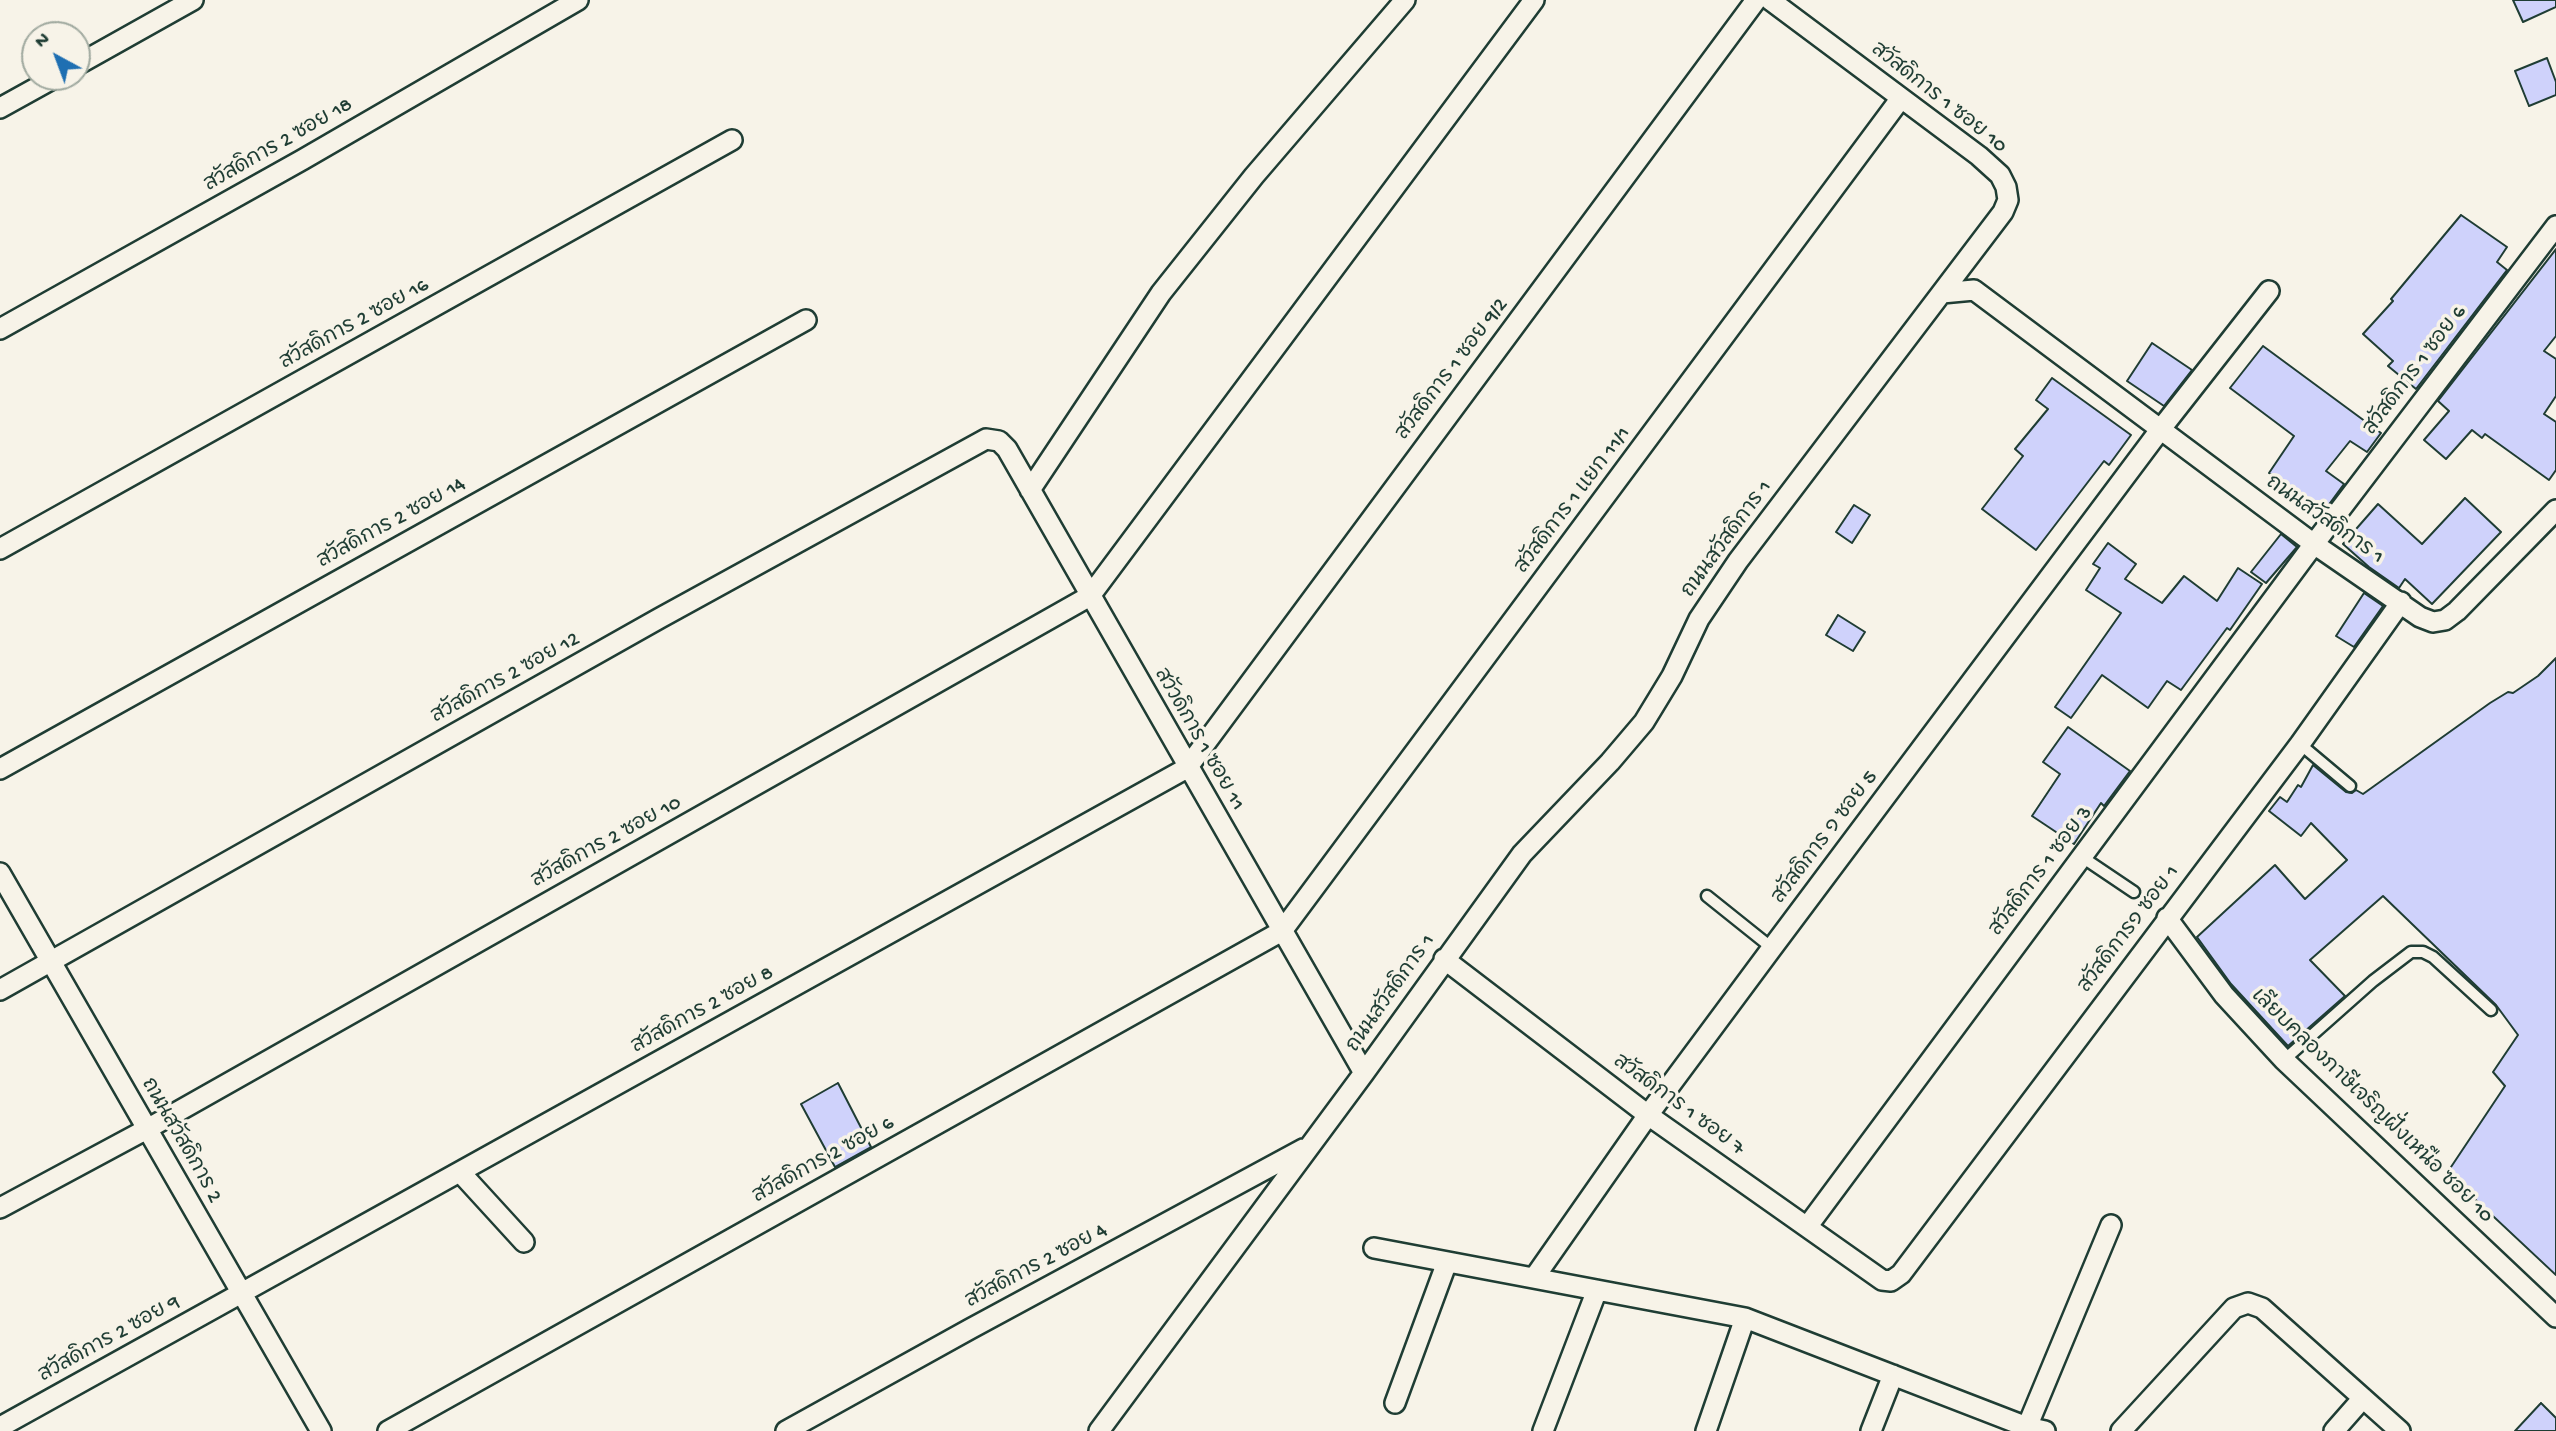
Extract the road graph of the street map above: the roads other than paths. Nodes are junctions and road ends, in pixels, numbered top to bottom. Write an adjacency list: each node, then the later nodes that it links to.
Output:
1 (193, 0): 7 (street)
2 (579, 0): 16 (street, สวัสดิการ 2 ซอย 18)
3 (1405, 0): 19 (street)
4 (1534, 0): 23 (street)
5 (1756, 0): 26 (street, สวัสดิการ 1 ซอย 9/2)
6 (1770, 0): 9 (street, สวัสดิการ 1 ซอย 10)
7 (91, 57)
8 (31, 91): 10 (street)
9 (1901, 98): 14 (street, สวัสดิการ 1 ซอย 10); 34 (street, สวัสดิการ 1 แยก 11/1)
10 (0, 108)
11 (732, 140): 22 (street, สวัสดิการ 2 ซอย 16)
12 (2556, 226): 21 (street, สวัสดิการ 1 ซอย 6)
13 (2269, 291): 17 (street, สวัสดิการ ๑ ซอย 5)
14 (1942, 293): 17 (street, ถนนสวัสดิการ 1); 36 (street, ถนนสวัสดิการ 1)
15 (806, 320): 27 (street, สวัสดิการ 2 ซอย 14)
16 (0, 329)
17 (2160, 430): 21 (street, ถนนสวัสดิการ 1); 35 (street, สวัสดิการ ๑ ซอย 5)
18 (986, 439): 19 (street, สวัวดิการ 1 ซอย 11); 37 (street, สวัสดิการ 2 ซอย 12)
19 (1030, 490): 23 (street, สวัวดิการ 1 ซอย 11)
20 (2556, 510): 24 (street, ถนนสวัสดิการ 1)
21 (2314, 544): 24 (street, ถนนสวัสดิการ 1); 29 (street, สวัสดิการ 1 ซอย 3)
22 (0, 549)
23 (1090, 596): 26 (street, สวัวดิการ 1 ซอย 11); 43 (street, สวัสดิการ 2 ซอย 10)
24 (2401, 602): 25 (street, สวัสดิการ๑ ซอย 1)
25 (2300, 744): 28 (lane); 33 (street, สวัสดิการ๑ ซอย 1)
26 (1187, 768): 34 (street, สวัวดิการ 1 ซอย 11); 45 (street, สวัสดิการ 2 ซอย 8)
27 (0, 769)
28 (2350, 786)
29 (2082, 857): 31 (lane); 48 (street, สวัสดิการ 1 ซอย 3)
30 (0, 873): 37 (street, ถนนสวัสดิการ 2)
31 (2134, 891)
32 (1707, 896): 35 (lane)
33 (2167, 918): 40 (street, เลียบคลองภาษีเจริญฝั่งเหนือ ซอย 10); 53 (street, สวัสดิการ๑ ซอย 1)
34 (1282, 931): 41 (street, สวัวดิการ 1 ซอย 11); 64 (street, สวัสดิการ 2 ซอย 6)
35 (1772, 948): 42 (street, สวัสดิการ ๑ ซอย 5)
36 (1444, 959): 41 (street, ถนนสวัสดิการ 1); 42 (street, สวัสดิการ 1 ซอย 7)
37 (50, 962): 38 (street, สวัสดิการ 2 ซอย 12); 43 (street, ถนนสวัสดิการ 2)
38 (0, 990)
39 (2491, 1010): 40 (lane)
40 (2284, 1060): 56 (street, เลียบคลองภาษีเจริญฝั่งเหนือ ซอย 10)
41 (1364, 1073): 44 (street, ถนนสวัสดิการ 1)
42 (1648, 1115): 48 (street, สวัสดิการ 1 ซอย 7); 52 (street, สวัสดิการ ๑ ซอย 5)
43 (147, 1129): 46 (street, สวัสดิการ 2 ซอย 10); 55 (street, ถนนสวัสดิการ 2)
44 (1311, 1146): 65 (street, สวัสดิการ 2 ซอย 4); 66 (street, ถนนสวัสดิการ 1)
45 (460, 1172): 49 (street); 55 (street, สวัสดิการ 2 ซอย 8)
46 (0, 1208)
47 (2111, 1225): 62 (street)
48 (1807, 1227): 53 (street, สวัสดิการ 1 ซอย 7)
49 (524, 1242)
50 (1374, 1248): 51 (street)
51 (1447, 1262): 52 (street); 60 (street)
52 (1534, 1278): 54 (street)
53 (1891, 1281)
54 (1597, 1290): 57 (street); 67 (street)
55 (242, 1293): 61 (street, สวัสดิการ 2 ซอย 9); 63 (street, ถนนสวัสดิการ 2)
56 (2556, 1317)
57 (1745, 1318): 58 (street); 68 (street)
58 (1893, 1375): 62 (street); 69 (street)
59 (2363, 1398): 70 (street); 71 (street); 72 (street)
60 (1395, 1403)
61 (0, 1427)
62 (2036, 1429)
63 (321, 1431)
64 (388, 1431)
65 (786, 1431)
66 (1099, 1431)
67 (1543, 1431)
68 (1706, 1431)
69 (1871, 1431)
70 (2121, 1431)
71 (2334, 1431)
72 (2400, 1431)

